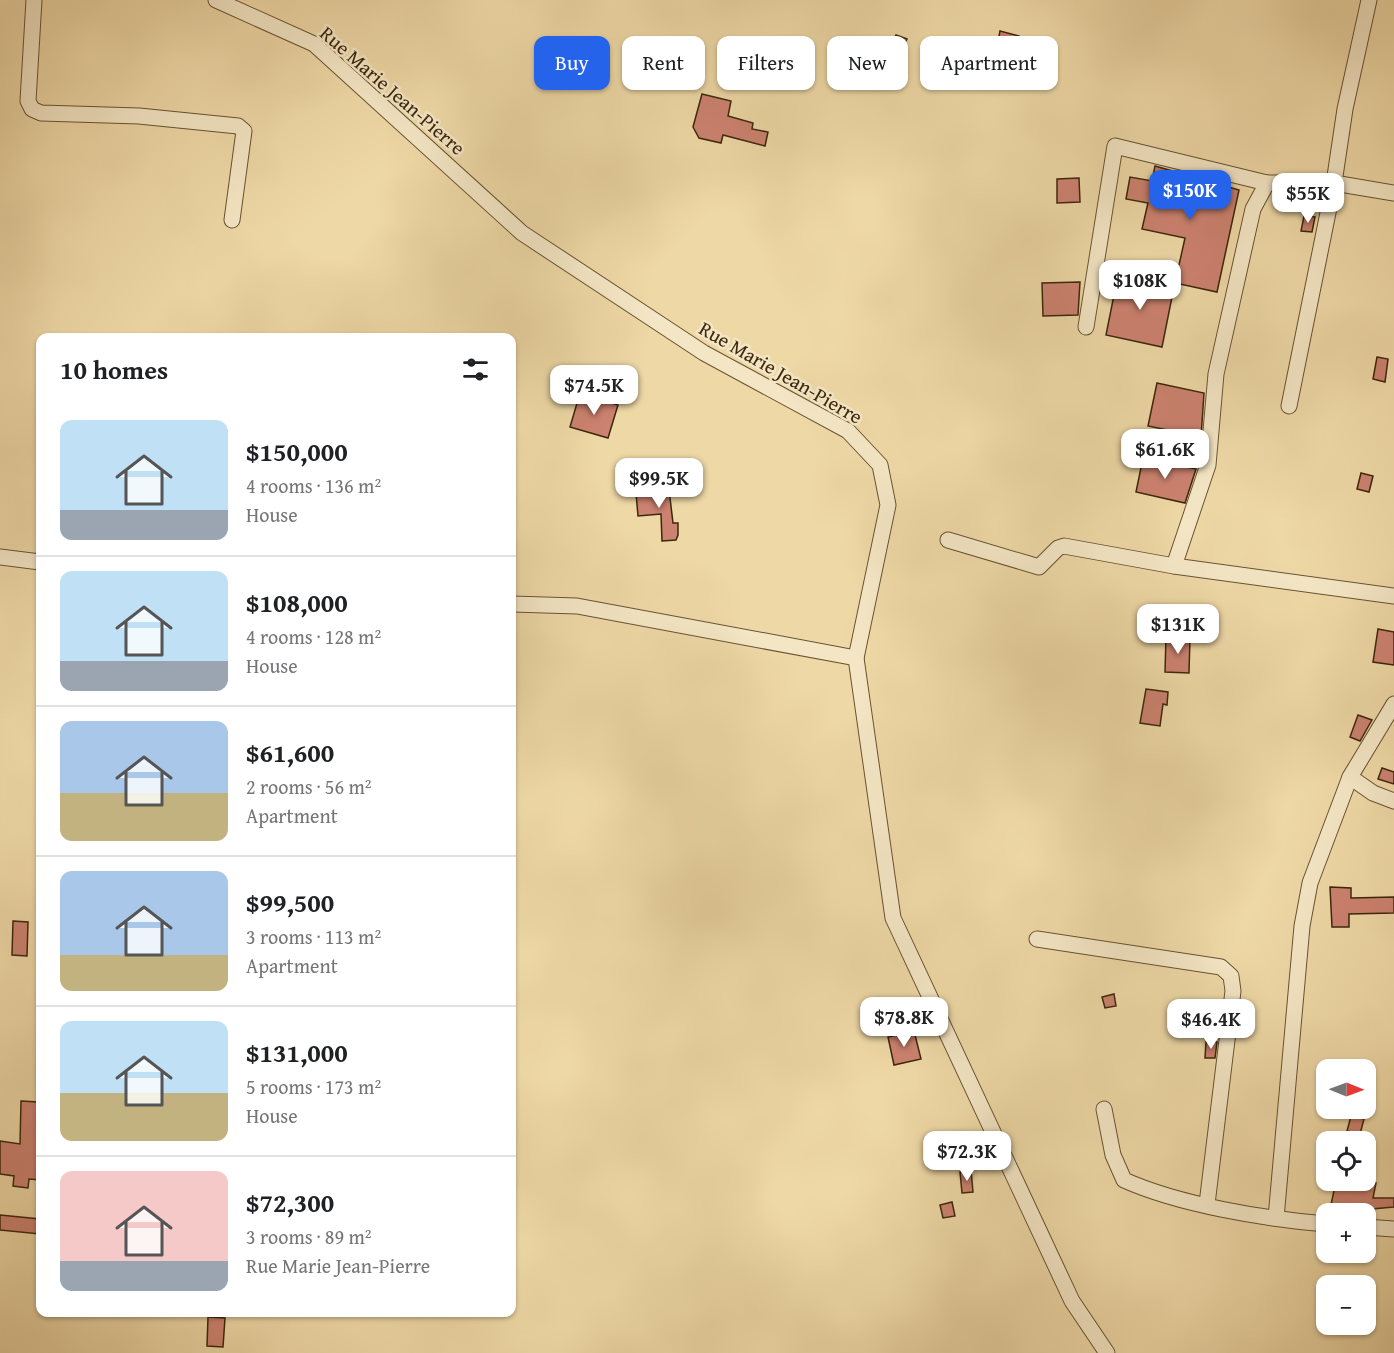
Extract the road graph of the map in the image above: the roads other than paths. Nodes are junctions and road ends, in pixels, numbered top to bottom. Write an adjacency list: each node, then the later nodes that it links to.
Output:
1 (34, 0): 7 (street)
2 (216, 0): 16 (street, Rue Marie Jean-Pierre)
3 (1369, 0): 5 (street)
4 (1267, 183): 5 (street); 8 (street); 13 (street)
5 (1334, 183): 6 (street); 9 (street)
6 (1394, 193)
7 (232, 220)
8 (1086, 327)
9 (1290, 406)
10 (948, 540): 13 (street)
11 (0, 557): 12 (street)
12 (36, 562)
13 (1174, 566): 14 (street)
14 (1394, 596)
15 (516, 604): 16 (street)
16 (856, 658): 27 (street, Rue Marie Jean-Pierre)
17 (1394, 704): 18 (street)
18 (1350, 777): 19 (street); 23 (street)
19 (1394, 801)
20 (1037, 939): 22 (street)
21 (1104, 1109): 22 (street)
22 (1207, 1204): 23 (street)
23 (1276, 1218): 24 (street)
24 (1316, 1223)
25 (1376, 1228): 26 (street)
26 (1394, 1229)
27 (1107, 1353)

